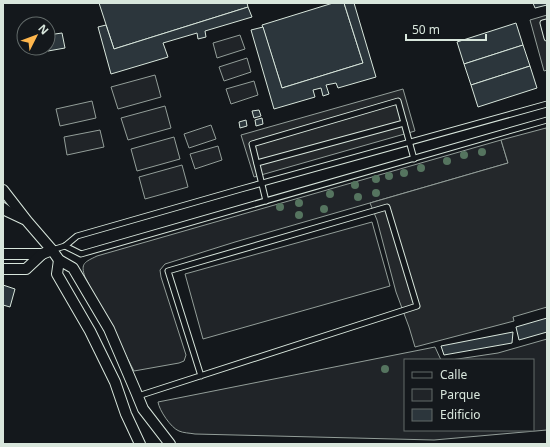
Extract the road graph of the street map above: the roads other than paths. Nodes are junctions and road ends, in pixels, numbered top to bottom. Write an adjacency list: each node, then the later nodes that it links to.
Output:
1 (547, 22): 2 (lane)
2 (547, 38)
3 (547, 104): 6 (lane)
4 (547, 120): 7 (lane)
5 (404, 122): 6 (lane); 8 (lane); 8 (lane)
6 (410, 142): 7 (lane); 9 (lane)
7 (414, 159): 11 (lane)
8 (257, 163): 9 (lane)
9 (262, 183): 11 (lane); 14 (lane)
10 (3, 190): 13 (street)
11 (266, 201): 14 (lane)
12 (3, 208): 13 (street)
13 (27, 221): 15 (street)
14 (65, 246): 15 (lane)
15 (52, 250): 17 (street); 18 (street)
16 (3, 254): 17 (street)
17 (42, 254): 19 (street)
18 (59, 260): 21 (street); 22 (street)
19 (3, 269)
20 (201, 376): 20 (lane); 21 (lane)
21 (138, 396): 23 (street)
22 (140, 444)
23 (170, 444)

